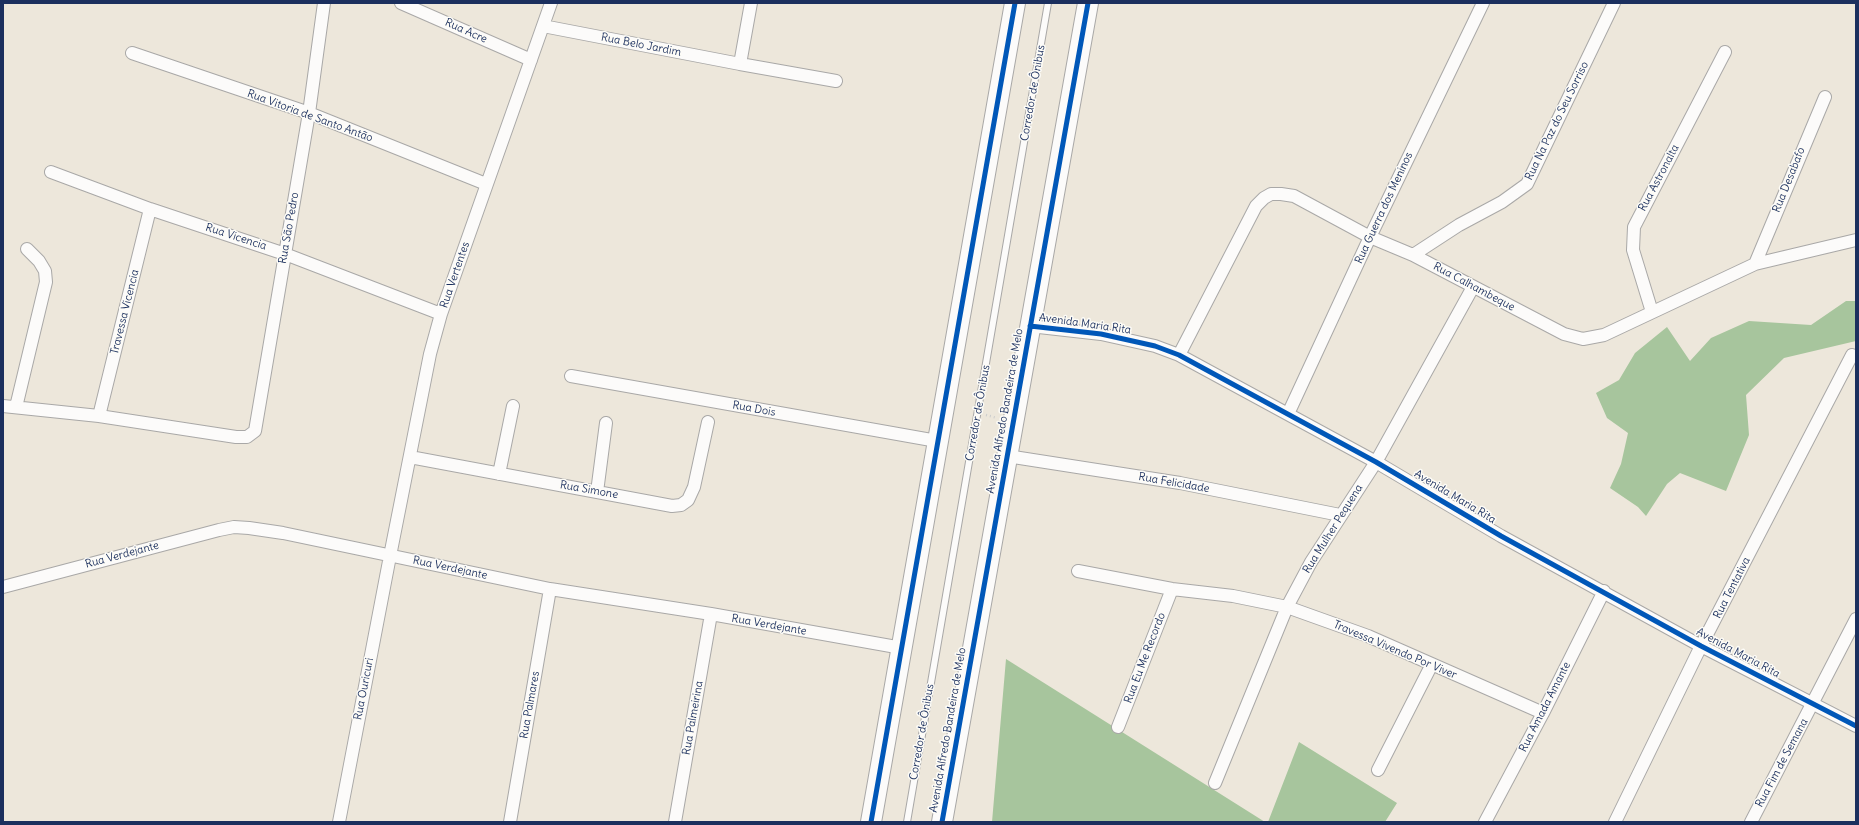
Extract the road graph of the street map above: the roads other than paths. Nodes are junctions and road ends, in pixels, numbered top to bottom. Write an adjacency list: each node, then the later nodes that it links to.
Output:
1 (324, 3): 17 (street, Rua São Pedro)
2 (401, 3): 13 (street, Rua Acre)
3 (551, 3): 10 (street, Rua Vertentes)
4 (751, 3): 14 (street)
5 (1015, 3): 41 (highway)
6 (1048, 3): 70 (lane, Corredor de Ônibus)
7 (1088, 3): 30 (highway, Avenida Alfredo Bandeira de Melo)
8 (1483, 3): 21 (street, Rua Guerra dos Meninos)
9 (1614, 3): 25 (street, Rua Na Paz do Seu Sorriso)
10 (543, 26): 13 (street, Rua Vertentes); 14 (street, Rua Belo Jardim)
11 (1725, 52): 28 (street, Rua Astronalta)
12 (132, 53): 17 (street, Rua Vitoria de Santo Antão)
13 (531, 60): 19 (street, Rua Vertentes)
14 (740, 64): 15 (street, Rua Belo Jardim)
15 (836, 81)
16 (1825, 97): 26 (street, Rua Desabafo)
17 (309, 113): 19 (street, Rua Vitoria de Santo Antão); 24 (street, Rua São Pedro)
18 (52, 172): 20 (street, Rua Vicencia)
19 (486, 184): 29 (street, Rua Vertentes)
20 (150, 209): 24 (street, Rua Vicencia); 38 (street, Travessa Vicencia)
21 (1370, 236): 25 (street, Rua Calhambeque); 31 (street, Rua Calhambeque); 37 (street, Rua Guerra dos Meninos)
22 (1856, 240): 26 (street, Rua Calhambeque)
23 (27, 249): 36 (street)
24 (285, 254): 29 (street, Rua Vicencia); 38 (street, Rua São Pedro)
25 (1413, 255): 27 (street, Rua Calhambeque)
26 (1755, 264): 28 (street, Rua Calhambeque)
27 (1473, 287): 28 (street, Rua Calhambeque); 44 (street, Rua Mulher Pequena)
28 (1652, 312)
29 (441, 314): 43 (street, Rua Vertentes)
30 (1030, 326): 31 (street, Avenida Maria Rita); 42 (highway, Avenida Alfredo Bandeira de Melo)
31 (1179, 355): 37 (street, Avenida Maria Rita)
32 (1852, 355): 57 (street, Rua Tentativa)
33 (571, 376): 41 (street, Rua Dois)
34 (3, 406): 36 (street)
35 (513, 406): 45 (street)
36 (16, 407): 38 (street)
37 (1288, 414): 44 (street, Avenida Maria Rita)
38 (99, 416)
39 (708, 422): 46 (street, Rua Simone)
40 (606, 423): 46 (street)
41 (937, 441): 58 (highway)
42 (1007, 456): 47 (street, Rua Felicidade); 71 (highway, Avenida Alfredo Bandeira de Melo)
43 (410, 457): 45 (street, Rua Simone); 48 (street, Rua Vertentes)
44 (1376, 462): 47 (street, Rua Mulher Pequena); 53 (street, Avenida Maria Rita)
45 (499, 474): 46 (street, Rua Simone)
46 (597, 492)
47 (1340, 516): 54 (street, Rua Mulher Pequena)
48 (390, 556): 50 (street, Rua Verdejante); 51 (street, Rua Verdejante); 66 (street, Rua Ouricuri)
49 (1078, 571): 52 (street, Travessa Vivendo Por Viver)
50 (3, 587)
51 (550, 589): 55 (street, Rua Verdejante); 67 (street, Rua Palmares)
52 (1172, 590): 54 (street, Travessa Vivendo Por Viver); 63 (street, Rua Eu Me Recordo)
53 (1604, 592): 57 (street, Avenida Maria Rita); 61 (street, Rua Amada Amante)
54 (1287, 607): 59 (street, Travessa Vivendo Por Viver); 65 (street, Rua Mulher Pequena)
55 (711, 614): 58 (street, Rua Verdejante); 68 (street, Rua Palmeirina)
56 (1856, 619): 60 (street, Rua Fim de Semana)
57 (1701, 646): 60 (street, Avenida Maria Rita); 73 (street, Rua Tentativa)
58 (902, 648): 69 (highway)
59 (1432, 664): 61 (street, Travessa Vivendo Por Viver); 64 (street)
60 (1813, 704): 62 (street, Avenida Maria Rita); 74 (street, Rua Fim de Semana)
61 (1543, 713): 72 (street, Rua Amada Amante)
62 (1856, 726)
63 (1118, 727)
64 (1378, 770)
65 (1215, 783)
66 (339, 822)
67 (510, 822)
68 (675, 822)
69 (871, 822)
70 (907, 822)
71 (942, 822)
72 (1485, 822)
73 (1615, 822)
74 (1751, 822)

